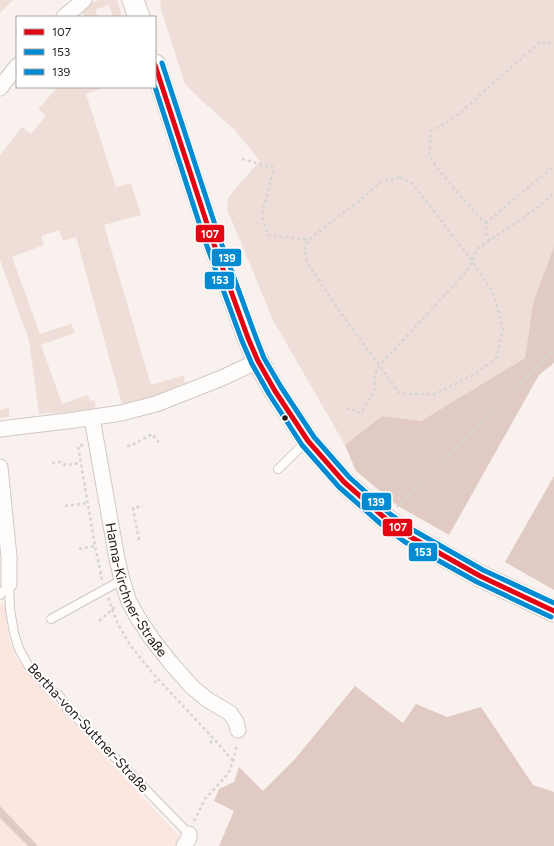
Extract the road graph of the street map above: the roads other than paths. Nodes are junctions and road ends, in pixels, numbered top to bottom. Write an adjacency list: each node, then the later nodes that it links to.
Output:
1 (84, 0): 3 (street)
2 (132, 0): 4 (street)
3 (65, 16)
4 (138, 16)
5 (16, 67): 7 (street)
6 (156, 68): 8 (street)
7 (0, 88)
8 (258, 361): 9 (street); 11 (street)
9 (92, 418): 10 (street); 14 (street, Hanna-Kirchner-Straße)
10 (0, 428)
11 (308, 440): 13 (lane); 16 (street)
12 (0, 466): 15 (street, Bertha-von-Suttner-Straße)
13 (278, 469)
14 (122, 580): 17 (lane); 18 (street, Hanna-Kirchner-Straße)
15 (5, 590): 19 (lane, Bertha-von-Suttner-Straße)
16 (554, 611)
17 (51, 619)
18 (238, 730)
19 (186, 840)

